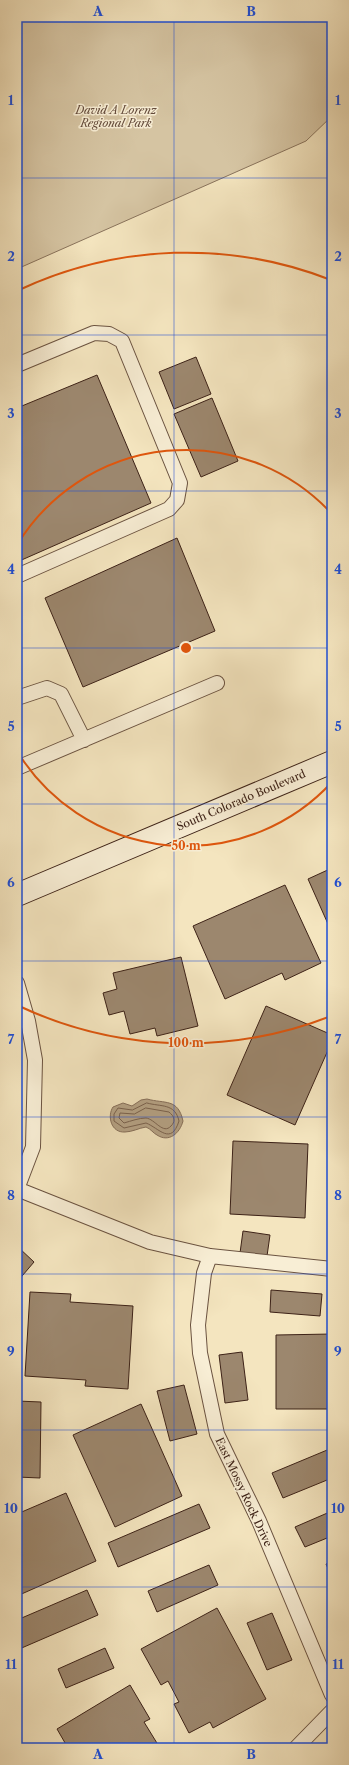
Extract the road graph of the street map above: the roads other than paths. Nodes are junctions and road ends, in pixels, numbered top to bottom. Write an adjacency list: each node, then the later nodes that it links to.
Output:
1 (17, 365): 2 (lane)
2 (17, 576)
3 (217, 683): 5 (lane)
4 (17, 698): 5 (lane)
5 (84, 740): 7 (lane)
6 (332, 762): 8 (main road, South Colorado Boulevard)
7 (17, 768)
8 (17, 895)
9 (17, 983): 10 (lane)
10 (17, 1189): 11 (lane)
11 (210, 1256): 12 (lane); 13 (lane, East Mossy Rock Drive)
12 (332, 1269)
13 (332, 1695)
14 (332, 1711): 15 (lane)
15 (296, 1748)

